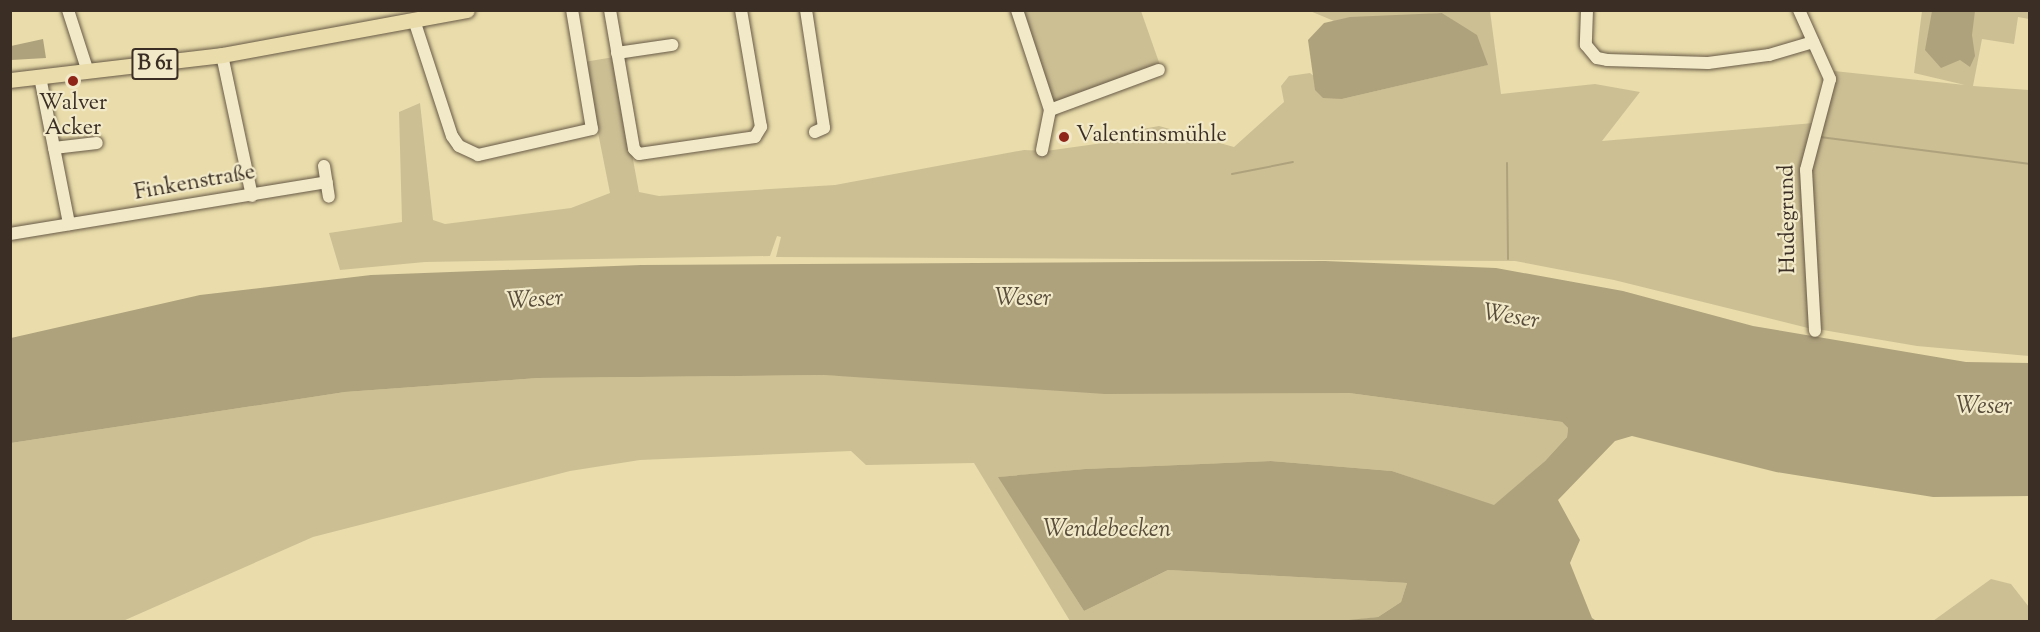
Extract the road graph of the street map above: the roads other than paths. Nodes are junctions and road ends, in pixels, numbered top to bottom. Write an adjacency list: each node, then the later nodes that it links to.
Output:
1 (68, 10): 16 (street)
2 (466, 10): 10 (main road, B 61)
3 (572, 10): 10 (street)
4 (610, 10): 13 (street)
5 (741, 10): 13 (street)
6 (806, 10): 20 (street)
7 (1017, 10): 19 (street)
8 (1587, 10): 11 (street)
9 (1799, 10): 11 (street, Hudegrund)
10 (414, 20): 14 (main road, B 61)
11 (1813, 42): 30 (street, Hudegrund)
12 (672, 45): 13 (street)
13 (617, 53)
14 (222, 55): 16 (main road, B 61); 26 (street)
15 (1159, 70): 19 (street)
16 (88, 72): 17 (main road, B 61)
17 (40, 77): 18 (main road, B 61); 22 (street)
18 (10, 80)
19 (1050, 110): 23 (street)
20 (815, 132)
21 (97, 143): 22 (street)
22 (54, 148): 28 (street)
23 (1042, 150)
24 (324, 166): 25 (street)
25 (327, 182): 26 (street, Finkenstraße); 27 (street)
26 (252, 196): 28 (street, Finkenstraße)
27 (329, 197)
28 (69, 224): 29 (street, Finkenstraße)
29 (10, 234)
30 (1815, 332)

